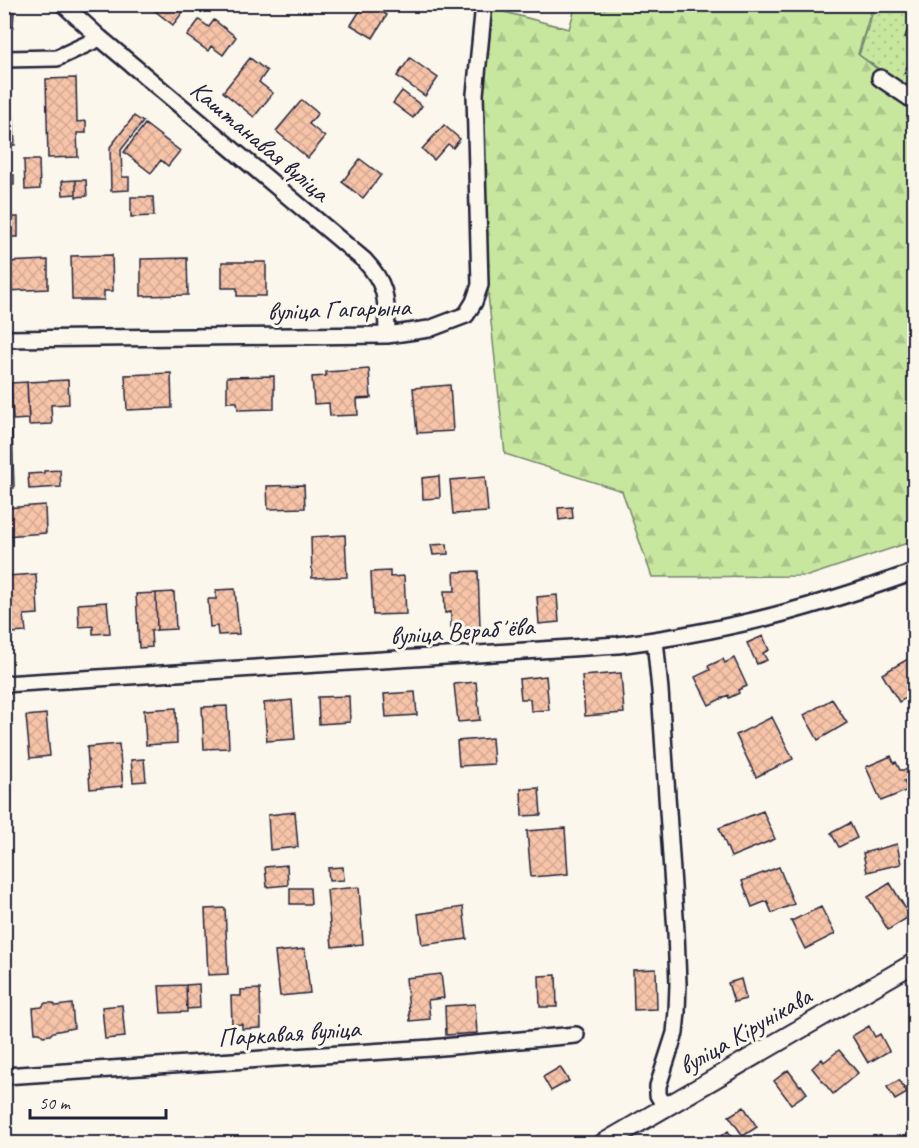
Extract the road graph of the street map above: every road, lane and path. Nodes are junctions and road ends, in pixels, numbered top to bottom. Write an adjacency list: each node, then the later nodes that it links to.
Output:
1 (484, 4): 7 (street, вуліца Гагарына)
2 (72, 8): 3 (street, Каштанавая вуліца)
3 (100, 38): 4 (street); 7 (street, Каштанавая вуліца)
4 (4, 59)
5 (880, 78): 6 (street)
6 (915, 101)
7 (387, 335): 8 (street, вуліца Гагарына)
8 (4, 339)
9 (915, 572): 10 (street, вуліца Верабʼёва)
10 (655, 640): 11 (street, вуліца Верабʼёва); 15 (street)
11 (4, 684)
12 (915, 963): 15 (street, вуліца Кірунікава)
13 (576, 1035): 14 (street, Паркавая вуліца)
14 (4, 1076)
15 (666, 1107): 16 (street, вуліца Кірунікава)
16 (602, 1143)

